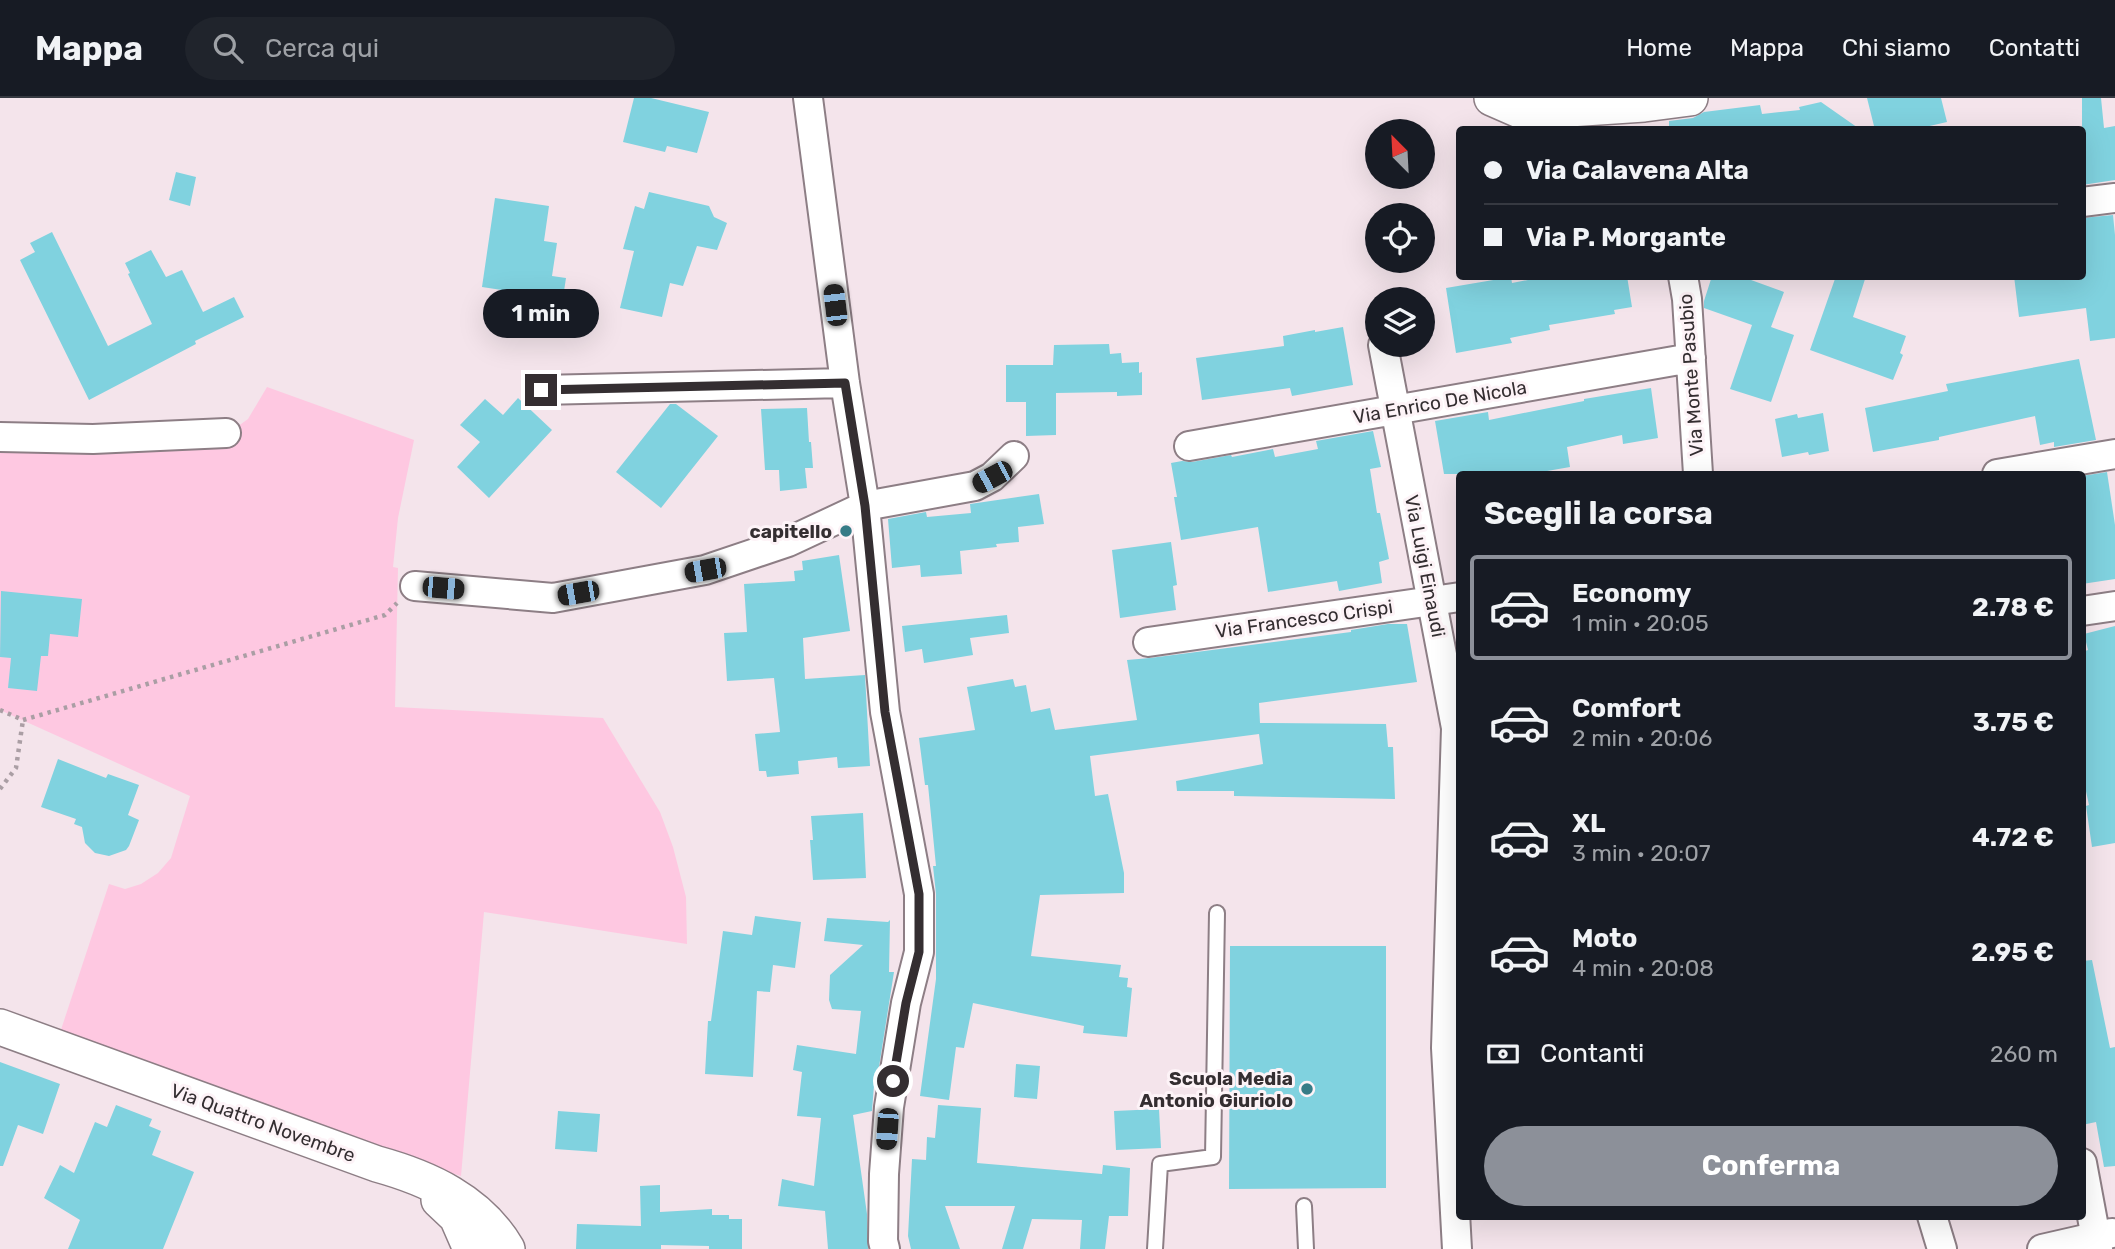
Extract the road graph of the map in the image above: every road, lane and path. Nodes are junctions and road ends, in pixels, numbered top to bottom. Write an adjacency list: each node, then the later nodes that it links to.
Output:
1 (808, 98): 10 (street)
2 (1492, 98): 4 (street)
3 (1690, 98): 4 (street)
4 (1536, 105)
5 (2115, 198): 6 (street)
6 (2086, 202)
7 (1684, 280): 9 (street, Via Monte Pasubio)
8 (1385, 357): 12 (street, Via Luigi Einaudi)
9 (1691, 358): 12 (street, Via Enrico De Nicola); 18 (street, Via Monte Pasubio)
10 (845, 383): 11 (street); 20 (street)
11 (541, 390)
12 (1396, 410): 15 (street, Via Enrico De Nicola); 22 (street, Via Luigi Einaudi)
13 (226, 433): 14 (street)
14 (0, 437)
15 (1189, 446)
16 (2115, 454): 19 (street)
17 (1014, 456): 20 (street)
18 (1698, 471)
19 (2015, 471)
20 (865, 506): 21 (street); 40 (street)
21 (415, 586): 28 (path)
22 (1446, 599): 25 (street, Via Francesco Crispi); 26 (street, Via Luigi Einaudi)
23 (2115, 606): 24 (street)
24 (2086, 610)
25 (1148, 642)
26 (1456, 706)
27 (0, 710): 28 (path)
28 (23, 720): 30 (path)
29 (1456, 780): 43 (street, Via Luigi Einaudi)
30 (0, 789)
31 (1217, 913): 41 (lane)
32 (0, 1027): 33 (street, Via Quattro Novembre)
33 (412, 1174): 38 (street); 39 (street, Via Quattro Novembre)
34 (2086, 1177): 37 (street)
35 (1304, 1206): 42 (lane)
36 (1934, 1220): 44 (street)
37 (2103, 1239): 45 (street)
38 (471, 1249)
39 (507, 1249)
40 (884, 1249)
41 (1154, 1249)
42 (1306, 1249)
43 (1457, 1249)
44 (1942, 1249)
45 (2042, 1249)

